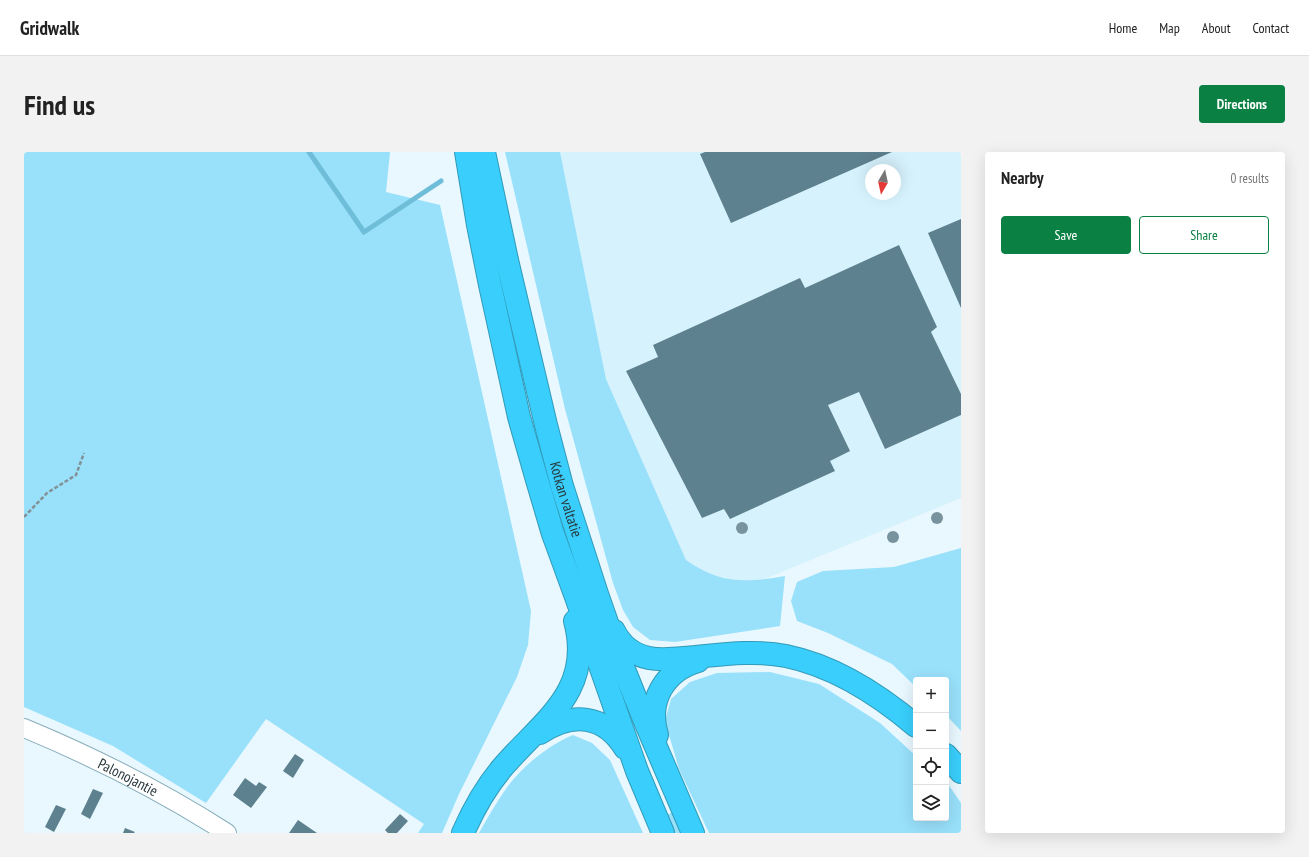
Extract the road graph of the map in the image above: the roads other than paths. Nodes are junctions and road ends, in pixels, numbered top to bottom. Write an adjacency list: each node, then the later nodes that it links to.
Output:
1 (466, 152): 3 (highway, Kotkan valtatie)
2 (484, 152): 4 (highway, Kotkan valtatie)
3 (553, 534): 8 (highway); 11 (highway, Kotkan valtatie)
4 (597, 594): 5 (highway); 10 (highway, Kotkan valtatie)
5 (718, 654): 6 (highway); 10 (highway)
6 (913, 724)
7 (24, 728): 13 (street, Palonojantie)
8 (527, 742): 11 (highway); 14 (highway)
9 (949, 758): 12 (highway)
10 (666, 769): 16 (highway, Kotkan valtatie)
11 (637, 771): 15 (highway, Kotkan valtatie)
12 (961, 772)
13 (227, 833)
14 (462, 833)
15 (663, 833)
16 (694, 833)

